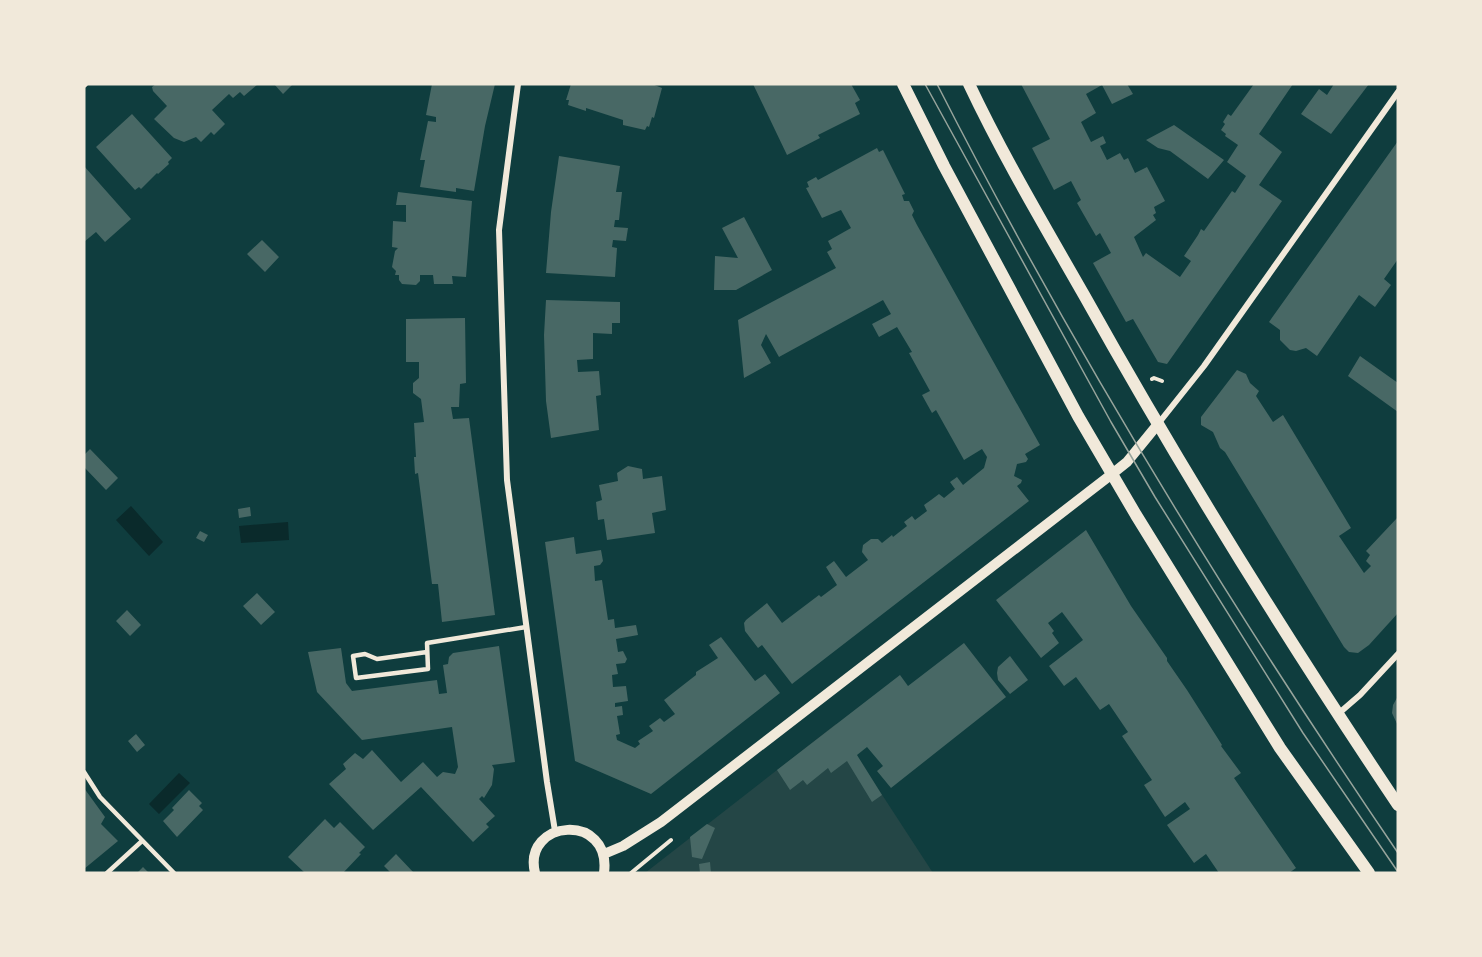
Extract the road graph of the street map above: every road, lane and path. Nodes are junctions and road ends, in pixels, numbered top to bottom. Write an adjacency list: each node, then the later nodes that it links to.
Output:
1 (518, 84): 7 (street)
2 (903, 84): 6 (main road)
3 (969, 84): 5 (main road)
4 (1398, 92): 5 (street)
5 (1158, 424): 6 (street); 10 (main road)
6 (1112, 474): 16 (street); 22 (main road)
7 (526, 627): 8 (lane); 13 (street)
8 (427, 652): 8 (lane)
9 (1398, 654): 10 (street)
10 (1338, 714): 12 (main road)
11 (84, 772): 15 (lane)
12 (1398, 805)
13 (555, 831): 16 (street); 19 (street)
14 (674, 838): 21 (path)
15 (142, 841): 17 (lane); 18 (lane)
16 (604, 854): 20 (street)
17 (106, 873)
18 (174, 873)
19 (535, 873)
20 (604, 873)
21 (631, 873)
22 (1369, 873)

